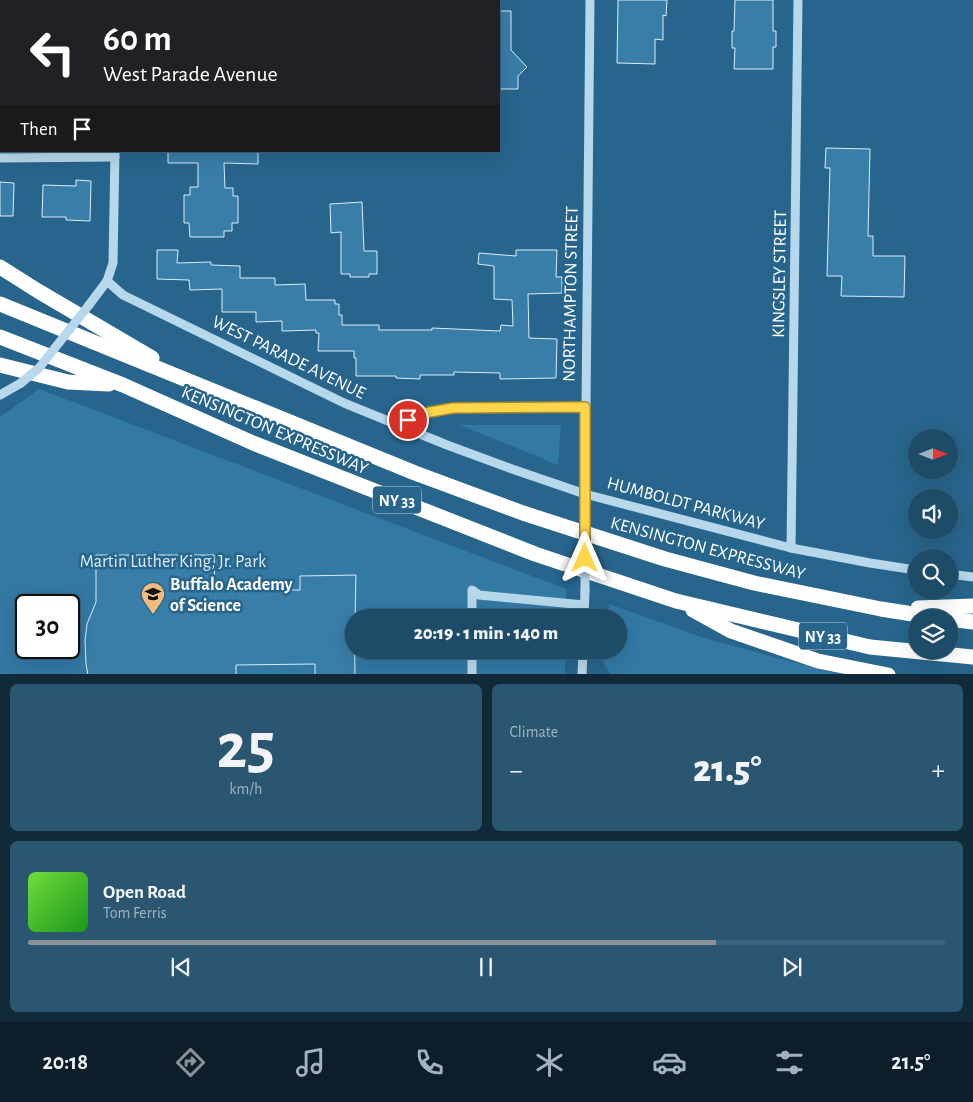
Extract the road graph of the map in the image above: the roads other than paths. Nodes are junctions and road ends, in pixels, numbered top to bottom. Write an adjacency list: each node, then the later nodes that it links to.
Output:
1 (590, 0): 13 (street, NORTHAMPTON STREET)
2 (798, 0): 16 (street, KINGSLEY STREET)
3 (115, 154): 4 (street); 6 (street)
4 (0, 158)
5 (0, 267): 10 (highway)
6 (107, 281): 12 (street, bridge); 14 (street, WEST PARADE AVENUE)
7 (0, 304): 10 (highway, KENSINGTON EXPRESSWAY / NY 33)
8 (0, 337): 11 (highway, KENSINGTON EXPRESSWAY / NY 33)
9 (0, 365): 11 (highway)
10 (196, 384): 25 (highway, KENSINGTON EXPRESSWAY / NY 33)
11 (123, 385): 20 (highway, KENSINGTON EXPRESSWAY / NY 33)
12 (0, 395)
13 (585, 407): 14 (street); 15 (street, NORTHAMPTON STREET)
14 (398, 425): 15 (street, HUMBOLDT PARKWAY)
15 (585, 494): 16 (street, HUMBOLDT PARKWAY); 21 (street, NORTHAMPTON STREET, bridge)
16 (791, 548): 17 (street, HUMBOLDT PARKWAY)
17 (908, 569)
18 (958, 575): 19 (street)
19 (973, 577)
20 (676, 601): 29 (highway, KENSINGTON EXPRESSWAY / NY 33); 34 (highway)
21 (584, 605): 23 (street); 24 (street, NORTHAMPTON STREET)
22 (973, 606): 25 (highway)
23 (472, 609)
24 (584, 609)
25 (881, 609): 26 (highway, KENSINGTON EXPRESSWAY / NY 33)
26 (908, 613)
27 (958, 620): 28 (highway)
28 (973, 622)
29 (973, 657)
30 (472, 659): 32 (street)
31 (583, 659): 33 (street)
32 (472, 674)
33 (582, 674)
34 (888, 674)

